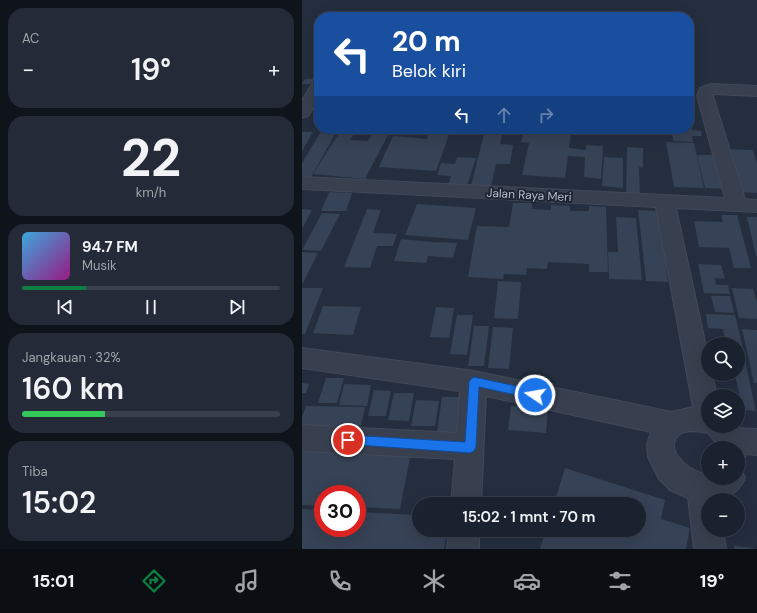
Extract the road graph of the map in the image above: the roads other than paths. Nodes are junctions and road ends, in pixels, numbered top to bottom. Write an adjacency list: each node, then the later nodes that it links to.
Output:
1 (757, 91): 6 (street)
2 (314, 94): 3 (street)
3 (302, 113)
4 (302, 183): 5 (street, Jalan Raya Meri)
5 (666, 202): 6 (street, Jalan Raya Meri); 10 (street)
6 (737, 205): 7 (street, Jalan Raya Meri)
7 (757, 206)
8 (302, 358): 9 (street)
9 (474, 382): 12 (street); 14 (street)
10 (702, 389)
11 (701, 419): 12 (street)
12 (672, 424): 16 (street)
13 (302, 438): 14 (street)
14 (470, 447): 17 (street)
15 (720, 485): 16 (street)
16 (702, 488): 20 (street)
17 (466, 497)
18 (464, 537): 19 (street)
19 (463, 549)
20 (710, 549)

